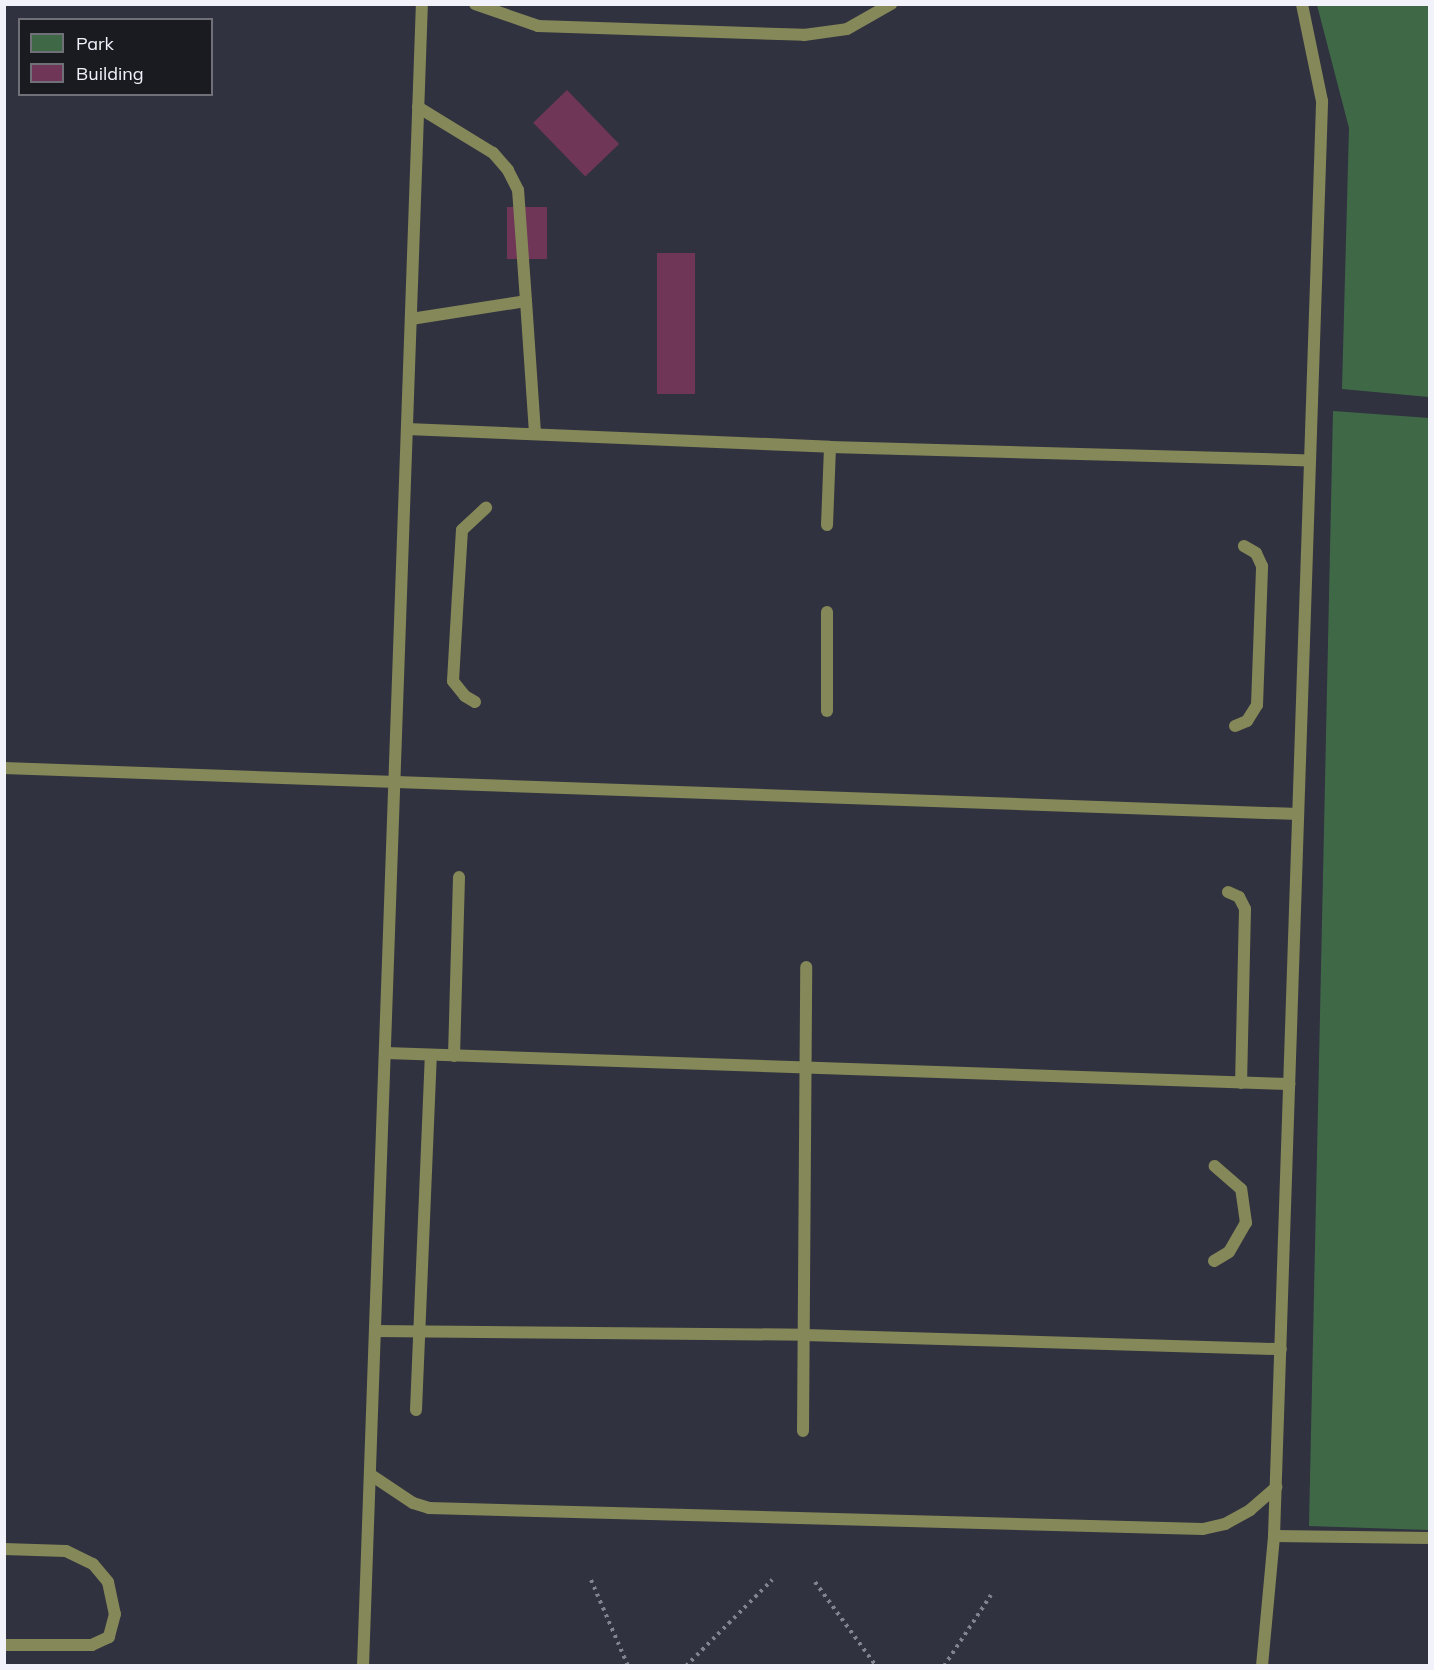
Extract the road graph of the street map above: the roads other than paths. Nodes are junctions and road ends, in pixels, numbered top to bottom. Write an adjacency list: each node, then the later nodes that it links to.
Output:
1 (422, 4): 5 (lane)
2 (475, 4): 3 (lane)
3 (891, 4)
4 (1302, 4): 11 (lane)
5 (418, 107): 6 (lane); 7 (lane)
6 (526, 301): 7 (lane); 9 (lane)
7 (411, 319): 8 (lane)
8 (407, 429): 9 (lane); 20 (lane)
9 (534, 434): 10 (lane)
10 (830, 447): 11 (lane); 13 (lane)
11 (1310, 460): 21 (lane)
12 (486, 508): 16 (lane)
13 (827, 525)
14 (1244, 546): 18 (lane)
15 (827, 612): 17 (lane)
16 (475, 702)
17 (827, 711)
18 (1235, 726)
19 (4, 768): 20 (lane)
20 (395, 780): 21 (lane); 25 (lane)
21 (1299, 813): 30 (lane)
22 (459, 877): 27 (lane)
23 (1228, 892): 29 (lane)
24 (806, 966): 28 (lane)
25 (386, 1053): 26 (lane); 34 (lane)
26 (431, 1055): 27 (lane); 33 (lane)
27 (454, 1056): 28 (lane)
28 (805, 1068): 29 (lane); 35 (lane)
29 (1241, 1083): 30 (lane)
30 (1289, 1084): 36 (lane)
31 (1215, 1166): 32 (lane)
32 (1214, 1261)
33 (421, 1330): 34 (lane); 35 (lane); 37 (lane)
34 (376, 1331): 39 (lane)
35 (804, 1335): 36 (lane); 38 (lane)
36 (1281, 1349): 40 (lane)
37 (416, 1410)
38 (803, 1431)
39 (371, 1474): 40 (lane); 45 (lane)
40 (1276, 1487): 41 (lane)
41 (1274, 1536): 42 (lane); 46 (lane)
42 (1430, 1539)
43 (4, 1549): 44 (lane)
44 (4, 1645)
45 (363, 1665)
46 (1262, 1665)

